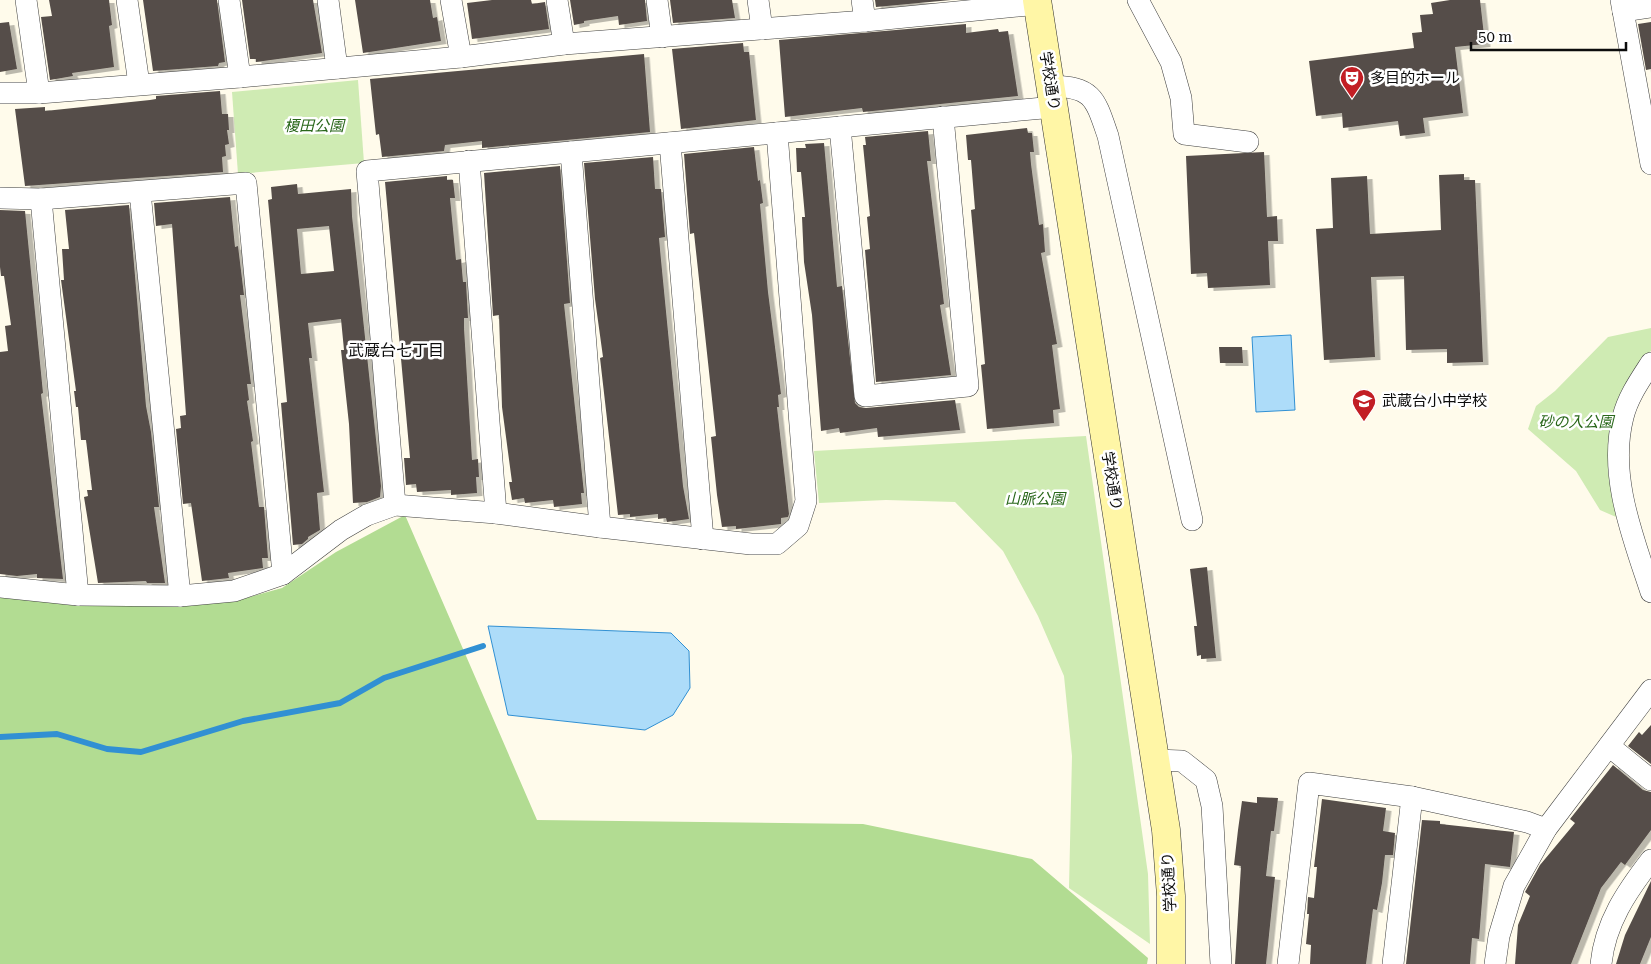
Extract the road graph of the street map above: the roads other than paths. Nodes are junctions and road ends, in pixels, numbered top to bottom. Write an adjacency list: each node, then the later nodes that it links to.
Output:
1 (26, 0): 24 (street)
2 (127, 0): 22 (street)
3 (229, 0): 21 (street)
4 (328, 0): 20 (street)
5 (452, 0): 19 (street)
6 (557, 0): 18 (street)
7 (657, 0): 17 (street)
8 (758, 0): 16 (street)
9 (862, 0): 15 (street)
10 (1138, 0): 30 (street)
11 (1037, 2): 13 (street); 25 (street, 学校通り)
12 (1622, 5): 14 (street); 33 (street)
13 (965, 6): 15 (street)
14 (1651, 7)
15 (865, 21): 16 (street)
16 (762, 28): 17 (street)
17 (662, 37): 18 (street)
18 (564, 44): 19 (street)
19 (461, 57): 20 (street)
20 (337, 68): 21 (street)
21 (240, 76): 22 (street)
22 (139, 84): 24 (street)
23 (0, 93): 24 (street)
24 (39, 93)
25 (1052, 96): 26 (street); 40 (street); 50 (street, 学校通り)
26 (943, 117): 27 (street); 27 (street)
27 (840, 127): 28 (street)
28 (777, 132): 29 (street); 42 (street)
29 (670, 142): 31 (street); 42 (street)
30 (1248, 142)
31 (571, 152): 32 (street); 41 (street)
32 (469, 161): 38 (street); 39 (street)
33 (1651, 164)
34 (140, 192): 36 (street); 43 (street); 47 (street)
35 (0, 198): 36 (street)
36 (41, 199): 46 (street)
37 (1651, 363): 44 (street)
38 (395, 505): 39 (street); 43 (street)
39 (496, 513): 41 (street)
40 (1192, 520)
41 (600, 528): 42 (street)
42 (703, 539)
43 (283, 574): 47 (street)
44 (1649, 581)
45 (0, 587): 46 (street)
46 (78, 594): 47 (street)
47 (180, 596)
48 (1651, 690): 49 (street)
49 (1609, 746): 51 (street); 53 (street)
50 (1155, 760): 55 (street, 学校通り); 56 (street)
51 (1651, 780)
52 (1412, 797): 53 (street); 57 (street); 58 (street)
53 (1546, 829): 59 (street)
54 (1651, 860): 60 (street)
55 (1171, 964)
56 (1221, 964)
57 (1288, 964)
58 (1392, 964)
59 (1495, 964)
60 (1601, 964)

